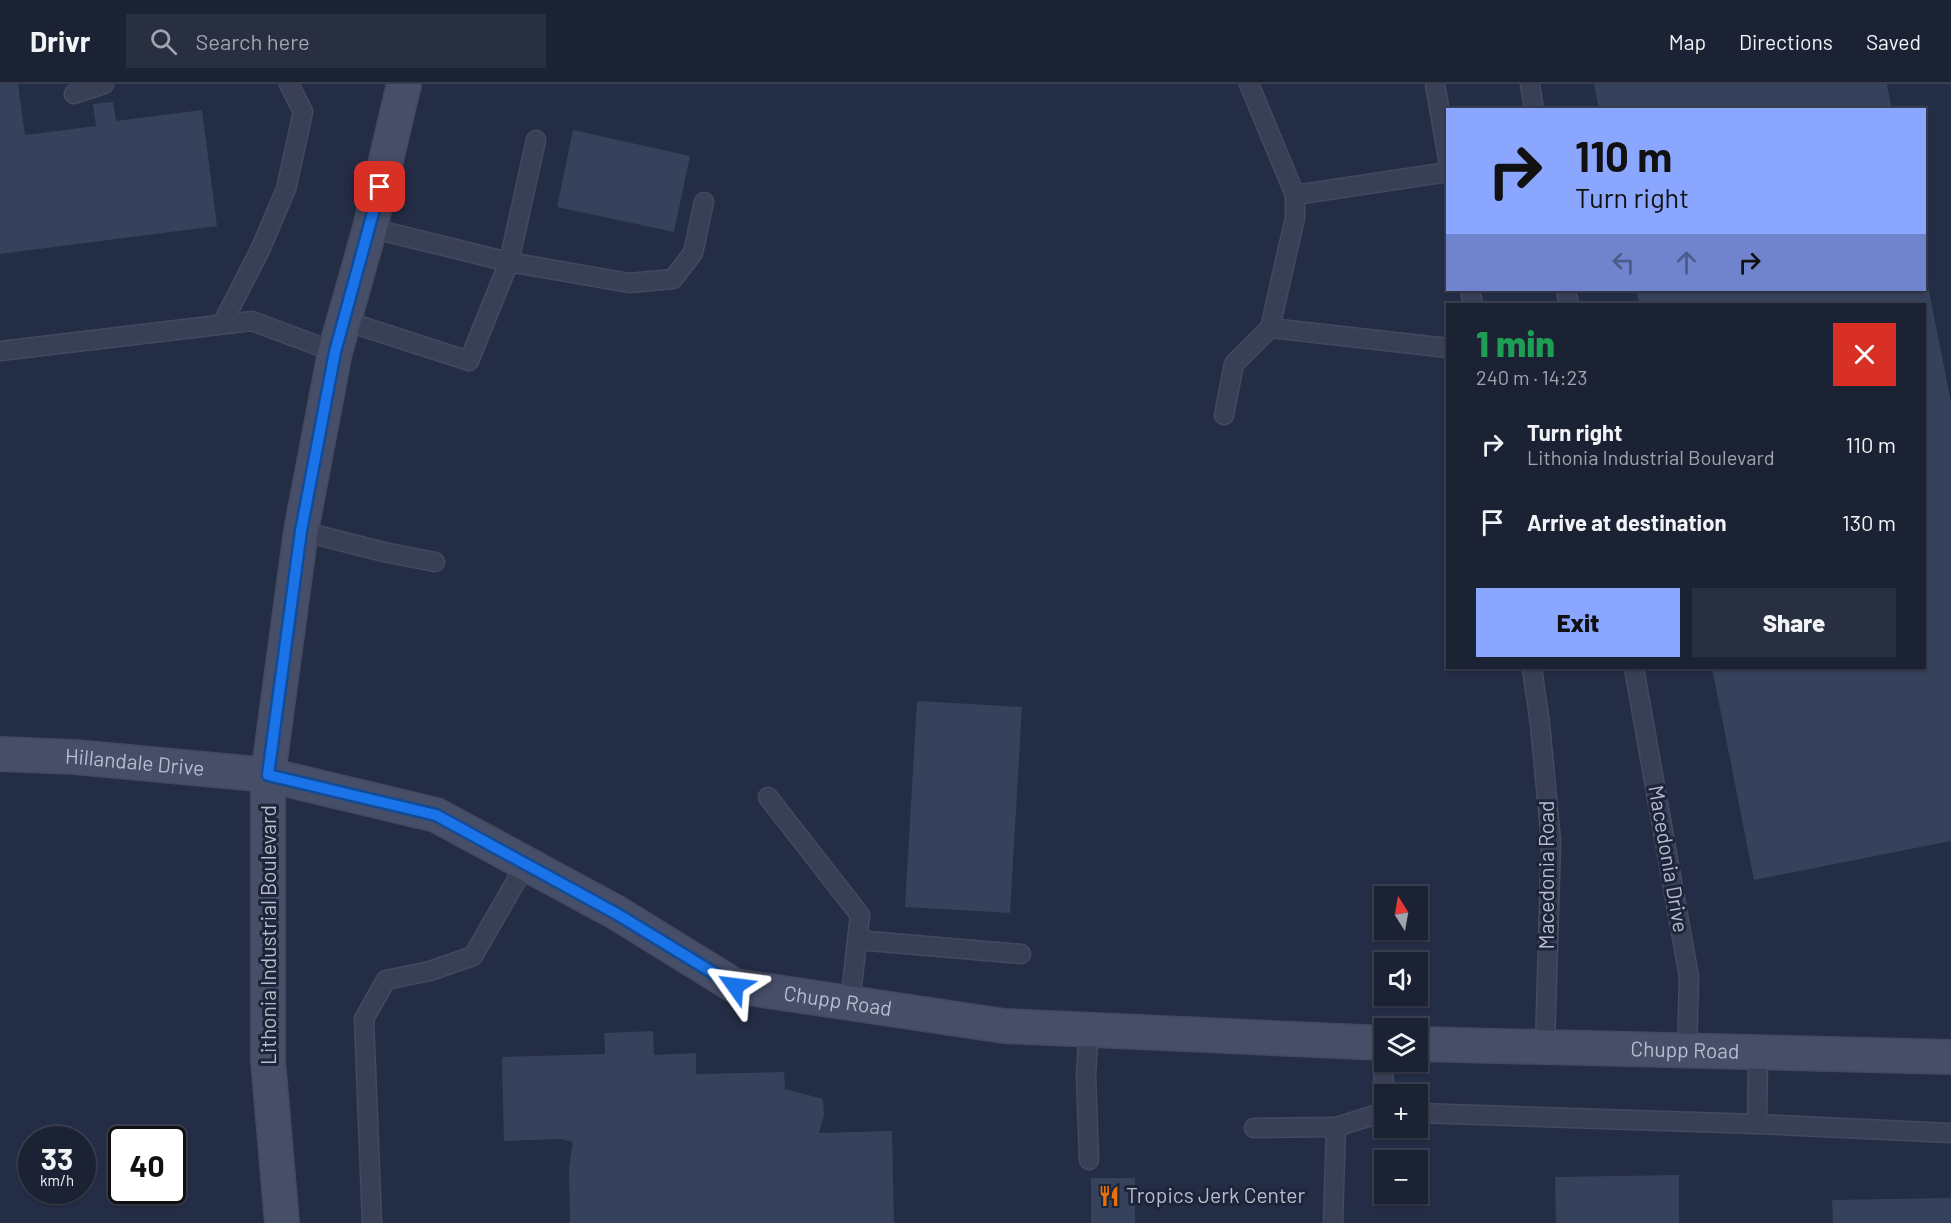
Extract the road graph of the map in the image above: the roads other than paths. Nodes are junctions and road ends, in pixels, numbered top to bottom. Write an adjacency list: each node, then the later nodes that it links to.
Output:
1 (104, 84): 7 (lane)
2 (289, 84): 17 (lane)
3 (404, 84): 14 (street, Lithonia Industrial Boulevard)
4 (1249, 84): 12 (lane)
5 (1435, 84): 10 (lane)
6 (1530, 84): 8 (lane)
7 (74, 94)
8 (1534, 108)
9 (536, 140): 15 (lane)
10 (1446, 147)
11 (1446, 172): 12 (lane)
12 (1295, 195): 18 (lane)
13 (704, 202): 15 (lane)
14 (370, 228): 15 (lane); 16 (street, Lithonia Industrial Boulevard)
15 (509, 262): 16 (lane)
16 (345, 321): 21 (street, Lithonia Industrial Boulevard)
17 (222, 324): 20 (lane); 21 (lane)
18 (1270, 328): 19 (lane); 22 (lane)
19 (1446, 348)
20 (0, 351)
21 (335, 352): 23 (street, Lithonia Industrial Boulevard)
22 (1224, 415)
23 (301, 531): 24 (lane); 28 (street, Lithonia Industrial Boulevard)
24 (435, 562)
25 (1532, 669): 37 (lane, Macedonia Road)
26 (1634, 669): 38 (lane, Macedonia Drive)
27 (0, 754): 28 (street, Hillandale Drive)
28 (268, 775): 30 (street, Chupp Road); 48 (street, Lithonia Industrial Boulevard)
29 (768, 797): 31 (lane)
30 (526, 864): 33 (street, Chupp Road); 49 (lane)
31 (857, 940): 32 (lane); 33 (lane)
32 (1021, 954)
33 (850, 1003): 34 (street, Chupp Road)
34 (1089, 1029): 35 (street, Chupp Road); 47 (lane)
35 (1374, 1043)
36 (1428, 1044): 37 (street, Chupp Road)
37 (1545, 1047): 38 (street, Chupp Road)
38 (1687, 1051): 39 (street, Chupp Road)
39 (1758, 1053): 40 (street, Chupp Road); 43 (lane)
40 (1951, 1057)
41 (1428, 1113): 43 (lane)
42 (1374, 1115): 44 (lane)
43 (1757, 1124): 46 (lane)
44 (1336, 1127): 45 (lane); 50 (lane)
45 (1254, 1128)
46 (1951, 1133)
47 (1089, 1160)
48 (282, 1223)
49 (372, 1223)
50 (1333, 1223)

